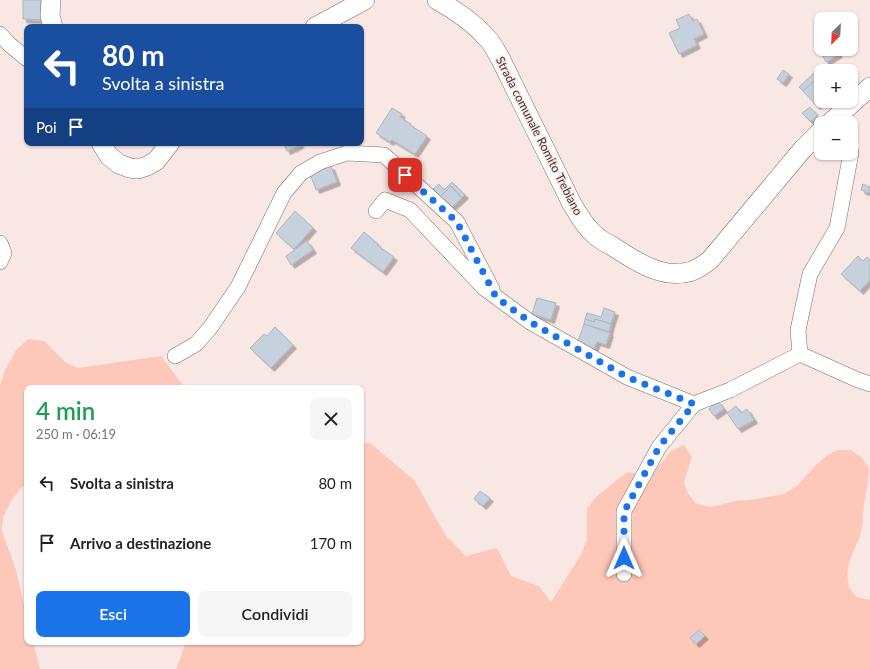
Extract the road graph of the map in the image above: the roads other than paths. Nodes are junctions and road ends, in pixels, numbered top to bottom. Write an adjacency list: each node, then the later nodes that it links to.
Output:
1 (51, 0): 4 (street)
2 (365, 0): 5 (street)
3 (437, 0): 10 (street, Strada comunale Romito Trebiano)
4 (51, 24)
5 (320, 24)
6 (0, 34): 7 (street)
7 (24, 57)
8 (870, 87): 9 (street)
9 (843, 116)
10 (814, 138)
11 (103, 146): 12 (street)
12 (168, 146)
13 (850, 160): 18 (street)
14 (376, 211): 17 (street)
15 (0, 243): 16 (street)
16 (0, 262)
17 (496, 297): 19 (street); 21 (street)
18 (800, 354): 20 (street); 21 (street)
19 (174, 356)
20 (870, 384)
21 (694, 404): 22 (street)
22 (624, 574)

